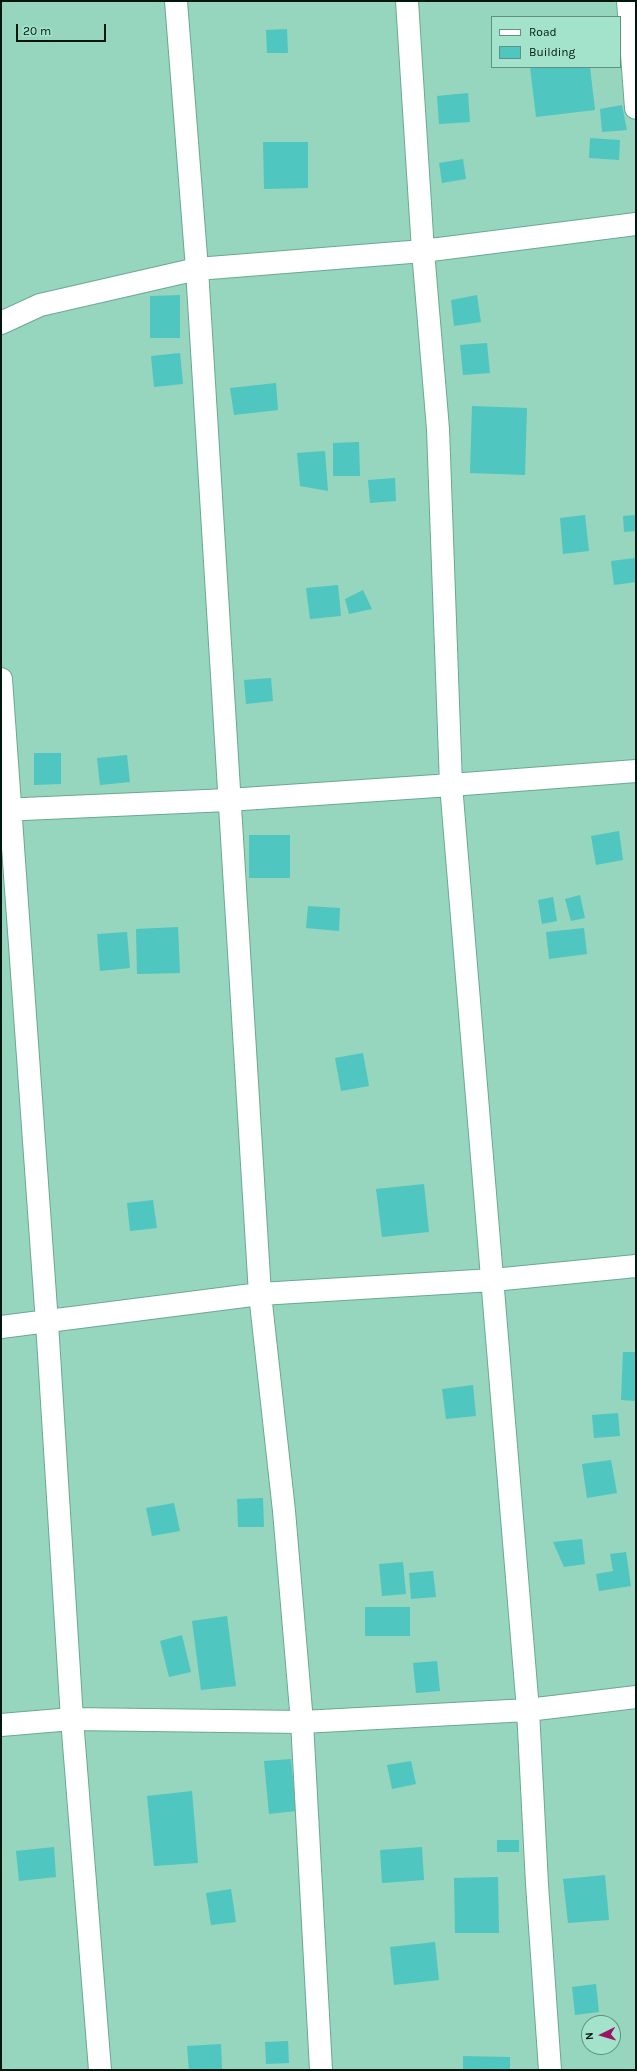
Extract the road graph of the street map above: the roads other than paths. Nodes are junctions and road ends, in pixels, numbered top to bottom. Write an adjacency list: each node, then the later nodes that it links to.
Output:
1 (176, 1): 7 (street)
2 (407, 1): 6 (street)
3 (628, 1): 4 (street)
4 (636, 108)
5 (636, 224): 6 (street)
6 (423, 251): 7 (street); 11 (street)
7 (196, 269): 8 (street); 12 (street)
8 (1, 323)
9 (1, 679): 13 (street)
10 (636, 771): 11 (street)
11 (451, 785): 12 (street); 15 (street)
12 (228, 800): 13 (street); 16 (street)
13 (6, 809): 17 (street)
14 (636, 1266): 15 (street)
15 (493, 1280): 16 (street); 20 (street)
16 (260, 1294): 17 (street); 22 (street)
17 (47, 1322): 18 (street); 21 (street)
18 (1, 1327)
19 (636, 1697): 20 (street)
20 (528, 1710): 22 (street); 26 (street)
21 (72, 1719): 22 (street); 23 (street); 24 (street)
22 (302, 1722): 25 (street)
23 (1, 1725)
24 (100, 2070)
25 (321, 2070)
26 (550, 2070)

